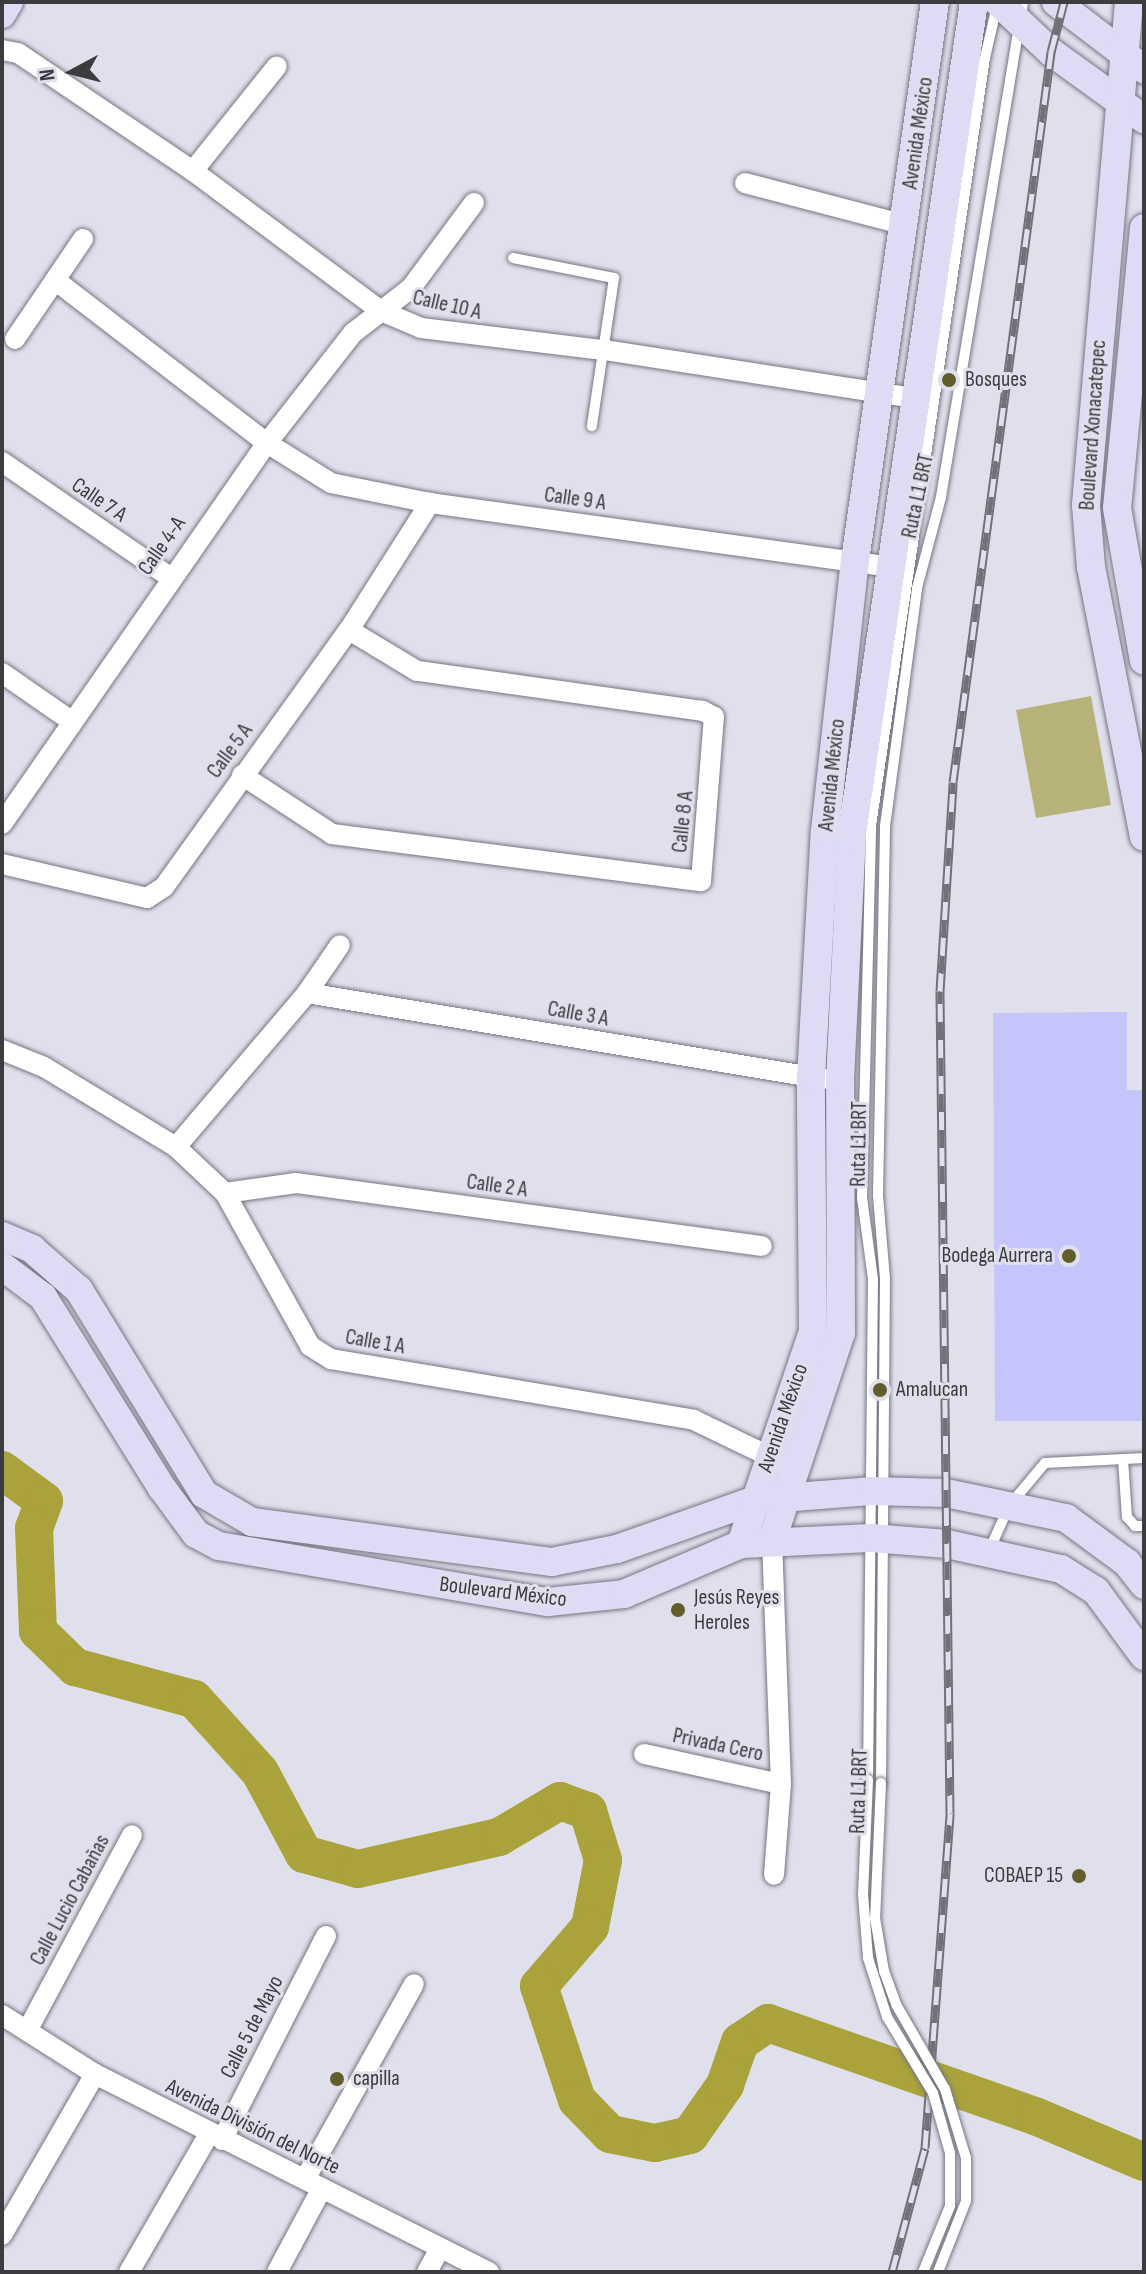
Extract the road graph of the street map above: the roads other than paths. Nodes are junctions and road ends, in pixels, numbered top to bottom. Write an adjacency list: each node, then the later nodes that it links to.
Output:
1 (9, 2): 8 (street)
2 (935, 2): 17 (street, Avenida México)
3 (974, 2): 27 (street, Avenida México)
4 (998, 2): 7 (street); 57 (lane, Ruta L1 BRT)
5 (1056, 2): 10 (street)
6 (1129, 2): 10 (street, Boulevard Xonacatepec)
7 (1021, 12): 12 (street); 57 (lane, Ruta L1 BRT)
8 (2, 14)
9 (2, 50): 14 (street, Calle 10 A)
10 (1134, 62): 12 (street, Boulevard Xonacatepec)
11 (277, 66): 14 (street)
12 (1120, 105): 13 (street); 41 (street, Boulevard Xonacatepec)
13 (1144, 119)
14 (193, 171): 22 (street, Calle 10 A)
15 (745, 183): 17 (street)
16 (474, 203): 22 (street, Calle 4-A)
17 (905, 225): 26 (street, Avenida México)
18 (1144, 228): 25 (street, Boulevard Xonacatepec)
19 (83, 239): 21 (street)
20 (513, 258): 24 (lane)
21 (55, 280): 23 (street); 29 (street, Calle 9 A)
22 (381, 311): 24 (street, Calle 10 A); 29 (street, Calle 4-A)
23 (15, 339)
24 (604, 350): 26 (street, Calle 10 A); 28 (lane)
25 (1136, 376): 36 (street, Boulevard Xonacatepec)
26 (882, 394): 27 (street, Calle 10 A); 32 (street, Avenida México)
27 (914, 398): 33 (street, Avenida México)
28 (592, 426)
29 (267, 443): 31 (street, Calle 9 A); 34 (street, Calle 4-A)
30 (2, 462): 34 (street, Calle 7 A)
31 (430, 503): 32 (street, Calle 9 A); 35 (street, Calle 5 A)
32 (855, 561): 33 (street, Calle 9 A); 46 (street, Avenida México)
33 (889, 567): 47 (street, Avenida México)
34 (170, 577): 38 (street, Calle 4-A)
35 (349, 630): 39 (street, Calle 5 A); 39 (street, Calle 8 A)
36 (1144, 661)
37 (2, 673): 38 (street)
38 (70, 720): 40 (street, Calle 4-A)
39 (242, 775): 42 (street, Calle 5 A)
40 (2, 824)
41 (1144, 837)
42 (2, 864)
43 (340, 945): 44 (street)
44 (307, 993): 46 (street, Calle 3 A); 48 (street)
45 (2, 1050): 48 (street, Calle 1 A)
46 (811, 1078): 47 (street, Calle 3 A); 53 (street, Avenida México)
47 (840, 1080): 56 (street, Avenida México)
48 (176, 1147): 49 (street, Calle 1 A)
49 (225, 1193): 51 (street, Calle 2 A); 53 (street, Calle 1 A)
50 (2, 1236): 59 (street, Boulevard México)
51 (762, 1246)
52 (2, 1266): 64 (street, Boulevard México)
53 (768, 1458): 56 (street, Calle 1 A); 59 (street, Avenida México)
54 (1144, 1458): 55 (lane)
55 (1123, 1459): 60 (lane); 61 (lane)
56 (795, 1467): 58 (street, Avenida México)
57 (877, 1491): 58 (street, Boulevard México); 60 (street, Boulevard México); 62 (lane, Ruta L1 BRT)
58 (787, 1496): 59 (street, Boulevard México); 63 (street, Avenida México)
59 (755, 1500): 64 (street, Avenida México)
60 (1009, 1506): 65 (lane); 66 (street, Boulevard México)
61 (1144, 1526)
62 (877, 1538): 63 (street, Boulevard México); 65 (street, Boulevard México); 85 (lane, Ruta L1 BRT, bridge); 86 (lane, Ruta L1 BRT, bridge)
63 (772, 1540): 64 (street, Boulevard México); 69 (street)
64 (741, 1544)
65 (988, 1553): 67 (street, Boulevard México)
66 (1144, 1585)
67 (1144, 1656)
68 (644, 1754): 69 (street, Privada Cero)
69 (781, 1784): 71 (street)
70 (132, 1835): 75 (street, Calle Lucio Cabañas)
71 (774, 1875)
72 (326, 1936): 77 (street, Calle 5 de Mayo)
73 (414, 1984): 78 (street)
74 (2, 2015): 75 (street, Avenida División del Norte)
75 (27, 2031): 76 (street, Avenida División del Norte)
76 (95, 2074): 77 (street, Avenida División del Norte); 79 (street)
77 (215, 2137): 78 (street, Avenida División del Norte); 81 (street, Calle 5 de Mayo)
78 (314, 2184): 80 (street, Avenida División del Norte); 82 (street)
79 (2, 2235)
80 (440, 2249): 83 (street); 84 (street, Avenida División del Norte)
81 (129, 2272)
82 (277, 2272)
83 (427, 2272)
84 (489, 2272)
85 (923, 2272)
86 (938, 2272)

